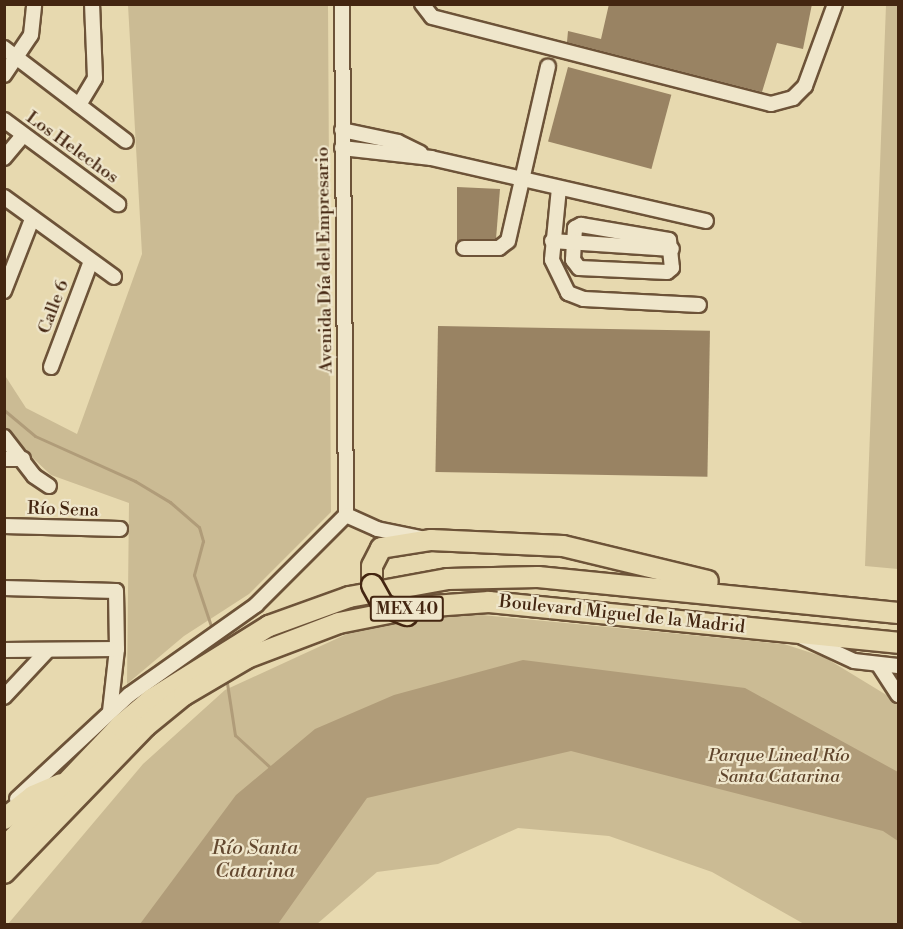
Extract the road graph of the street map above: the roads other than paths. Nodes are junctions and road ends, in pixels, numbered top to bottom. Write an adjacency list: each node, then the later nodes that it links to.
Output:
1 (34, 4): 7 (street)
2 (93, 4): 10 (street)
3 (342, 4): 12 (street, Avenida Día del Empresario)
4 (422, 4): 5 (street)
5 (835, 4)
6 (4, 48): 7 (street)
7 (17, 57): 9 (street); 10 (street)
8 (548, 67): 18 (street)
9 (4, 75)
10 (79, 105): 14 (street)
11 (4, 120): 13 (street, Los Helechos)
12 (342, 130): 15 (street, Avenida Día del Empresario); 17 (street)
13 (23, 135): 16 (street); 21 (street, Los Helechos)
14 (126, 141)
15 (342, 148): 17 (street); 36 (street, Avenida Día del Empresario)
16 (4, 158)
17 (431, 158): 18 (street)
18 (519, 179): 19 (street); 26 (street)
19 (559, 188): 23 (street); 24 (street)
20 (4, 197): 22 (street)
21 (118, 204)
22 (32, 219): 27 (street); 29 (street)
23 (706, 221)
24 (552, 241): 25 (street); 30 (street)
25 (574, 243): 25 (street)
26 (464, 248)
27 (91, 261): 28 (street); 31 (street, Calle 6)
28 (114, 277)
29 (4, 291)
30 (699, 305)
31 (51, 367)
32 (4, 437): 33 (street)
33 (21, 455): 34 (street); 35 (street)
34 (4, 459)
35 (50, 486)
36 (346, 515): 39 (street); 53 (street)
37 (4, 526): 38 (street, Río Sena)
38 (120, 529)
39 (432, 540): 41 (highway); 43 (highway, bridge)
40 (4, 588): 46 (street)
41 (750, 594): 42 (highway, Boulevard Miguel de la Madrid / MEX 40); 54 (highway, Boulevard Miguel de la Madrid / MEX 40)
42 (898, 613)
43 (695, 623): 44 (highway, Boulevard Miguel de la Madrid / MEX 40); 58 (highway, Boulevard Miguel de la Madrid / MEX 40)
44 (792, 632): 45 (highway, Boulevard Miguel de la Madrid / MEX 40); 49 (street)
45 (898, 643)
46 (117, 649): 48 (street); 53 (street)
47 (4, 650): 48 (street)
48 (47, 651): 52 (street)
49 (878, 664): 50 (street); 51 (street)
50 (898, 666)
51 (898, 695)
52 (4, 697)
53 (111, 707): 55 (street)
54 (66, 782): 56 (highway); 57 (highway, Boulevard Miguel de la Madrid / MEX 40)
55 (4, 810)
56 (4, 819)
57 (4, 848)
58 (4, 873)

